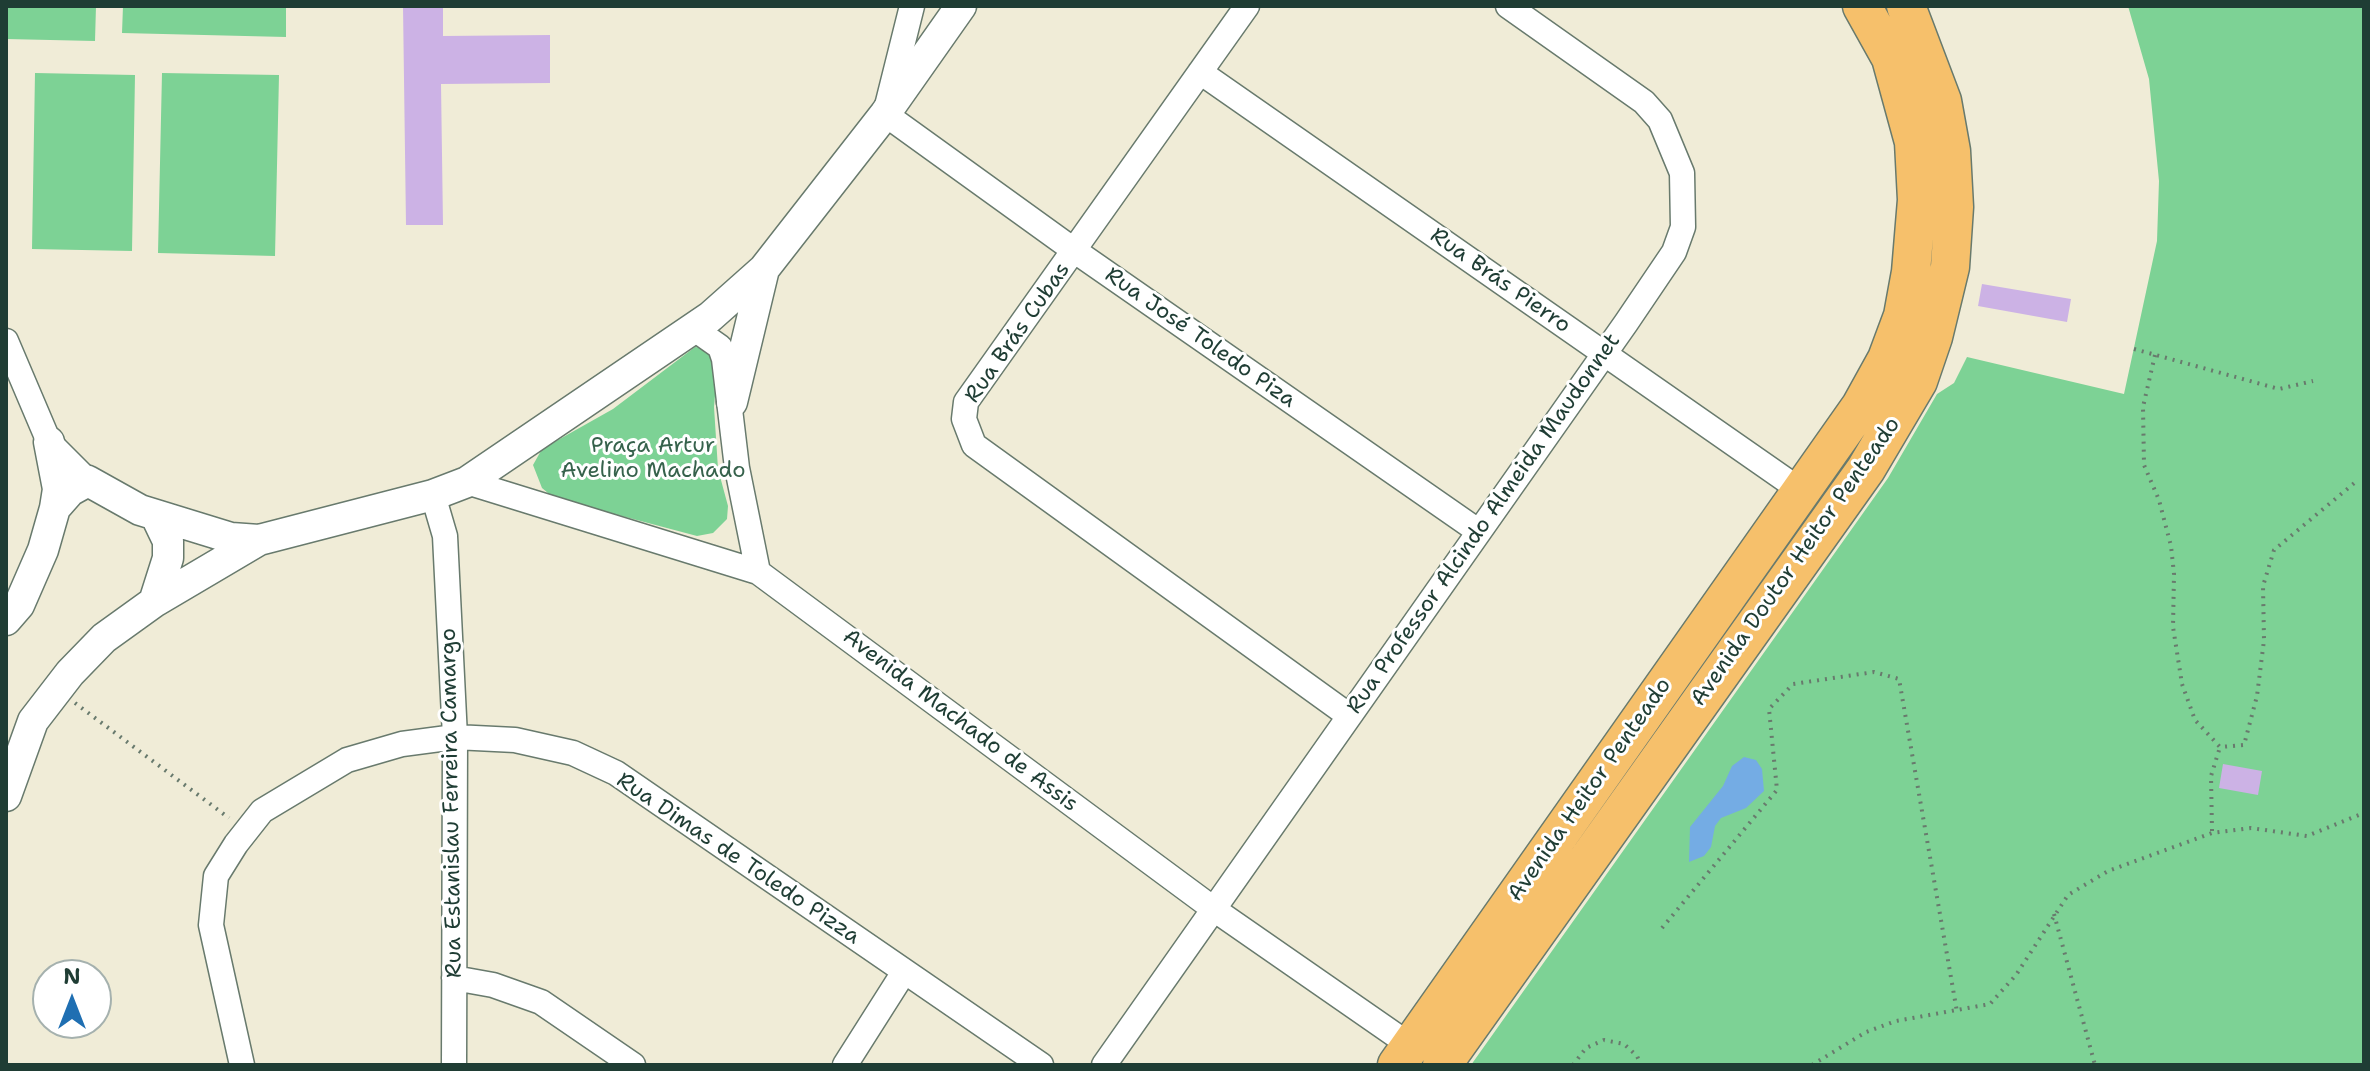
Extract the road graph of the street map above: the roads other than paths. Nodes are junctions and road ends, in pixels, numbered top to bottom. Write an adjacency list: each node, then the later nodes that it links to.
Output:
1 (912, 6): 8 (street)
2 (961, 6): 8 (street)
3 (1247, 6): 7 (street, Rua Brás Cubas)
4 (1508, 6): 13 (street, Rua Professor Alcindo Almeida Maudonnet)
5 (1862, 6): 19 (main road, Avenida Doutor Heitor Penteado)
6 (1906, 6): 29 (main road, Avenida Doutor Heitor Penteado)
7 (1200, 72): 9 (street, Rua Brás Cubas); 13 (street, Rua Brás Pierro)
8 (885, 114): 9 (street, Rua José Toledo Piza); 10 (street)
9 (1075, 251): 22 (street, Rua José Toledo Piza); 27 (street, Rua Brás Cubas)
10 (764, 269): 11 (street); 14 (street)
11 (693, 328): 14 (street); 17 (street)
12 (6, 341): 15 (street)
13 (1605, 353): 19 (street, Rua Brás Pierro); 22 (street, Rua Professor Alcindo Almeida Maudonnet)
14 (732, 402): 24 (street)
15 (49, 442): 16 (street); 20 (street)
16 (88, 481): 20 (street); 21 (street)
17 (467, 482): 18 (street); 24 (street, Avenida Machado de Assis)
18 (433, 495): 23 (street); 28 (street, Rua Estanislau Ferreira Camargo)
19 (1791, 502): 34 (main road, Avenida Heitor Penteado)
20 (55, 508): 26 (street)
21 (156, 516): 23 (street); 25 (street)
22 (1478, 531): 27 (street, Rua Professor Alcindo Almeida Maudonnet)
23 (259, 540): 25 (street)
24 (758, 572): 31 (street, Avenida Machado de Assis)
25 (154, 602): 30 (street)
26 (6, 620)
27 (1348, 715): 31 (street, Rua Professor Alcindo Almeida Maudonnet)
28 (455, 737): 32 (street, Rua Dimas de Toledo Pizza); 33 (street, Rua Estanislau Ferreira Camargo); 35 (street, Rua Dimas de Toledo Pizza)
29 (1641, 783): 34 (main road, Avenida Heitor Penteado)
30 (6, 796)
31 (1215, 910): 34 (street, Avenida Machado de Assis); 40 (street, Rua Professor Alcindo Almeida Maudonnet)
32 (904, 972): 38 (street); 39 (street, Rua Dimas de Toledo Pizza)
33 (454, 978): 36 (street, Rua Estanislau Ferreira Camargo); 37 (street)
34 (1416, 1059)
35 (242, 1065)
36 (454, 1065)
37 (633, 1065)
38 (845, 1065)
39 (1041, 1065)
40 (1104, 1065)

